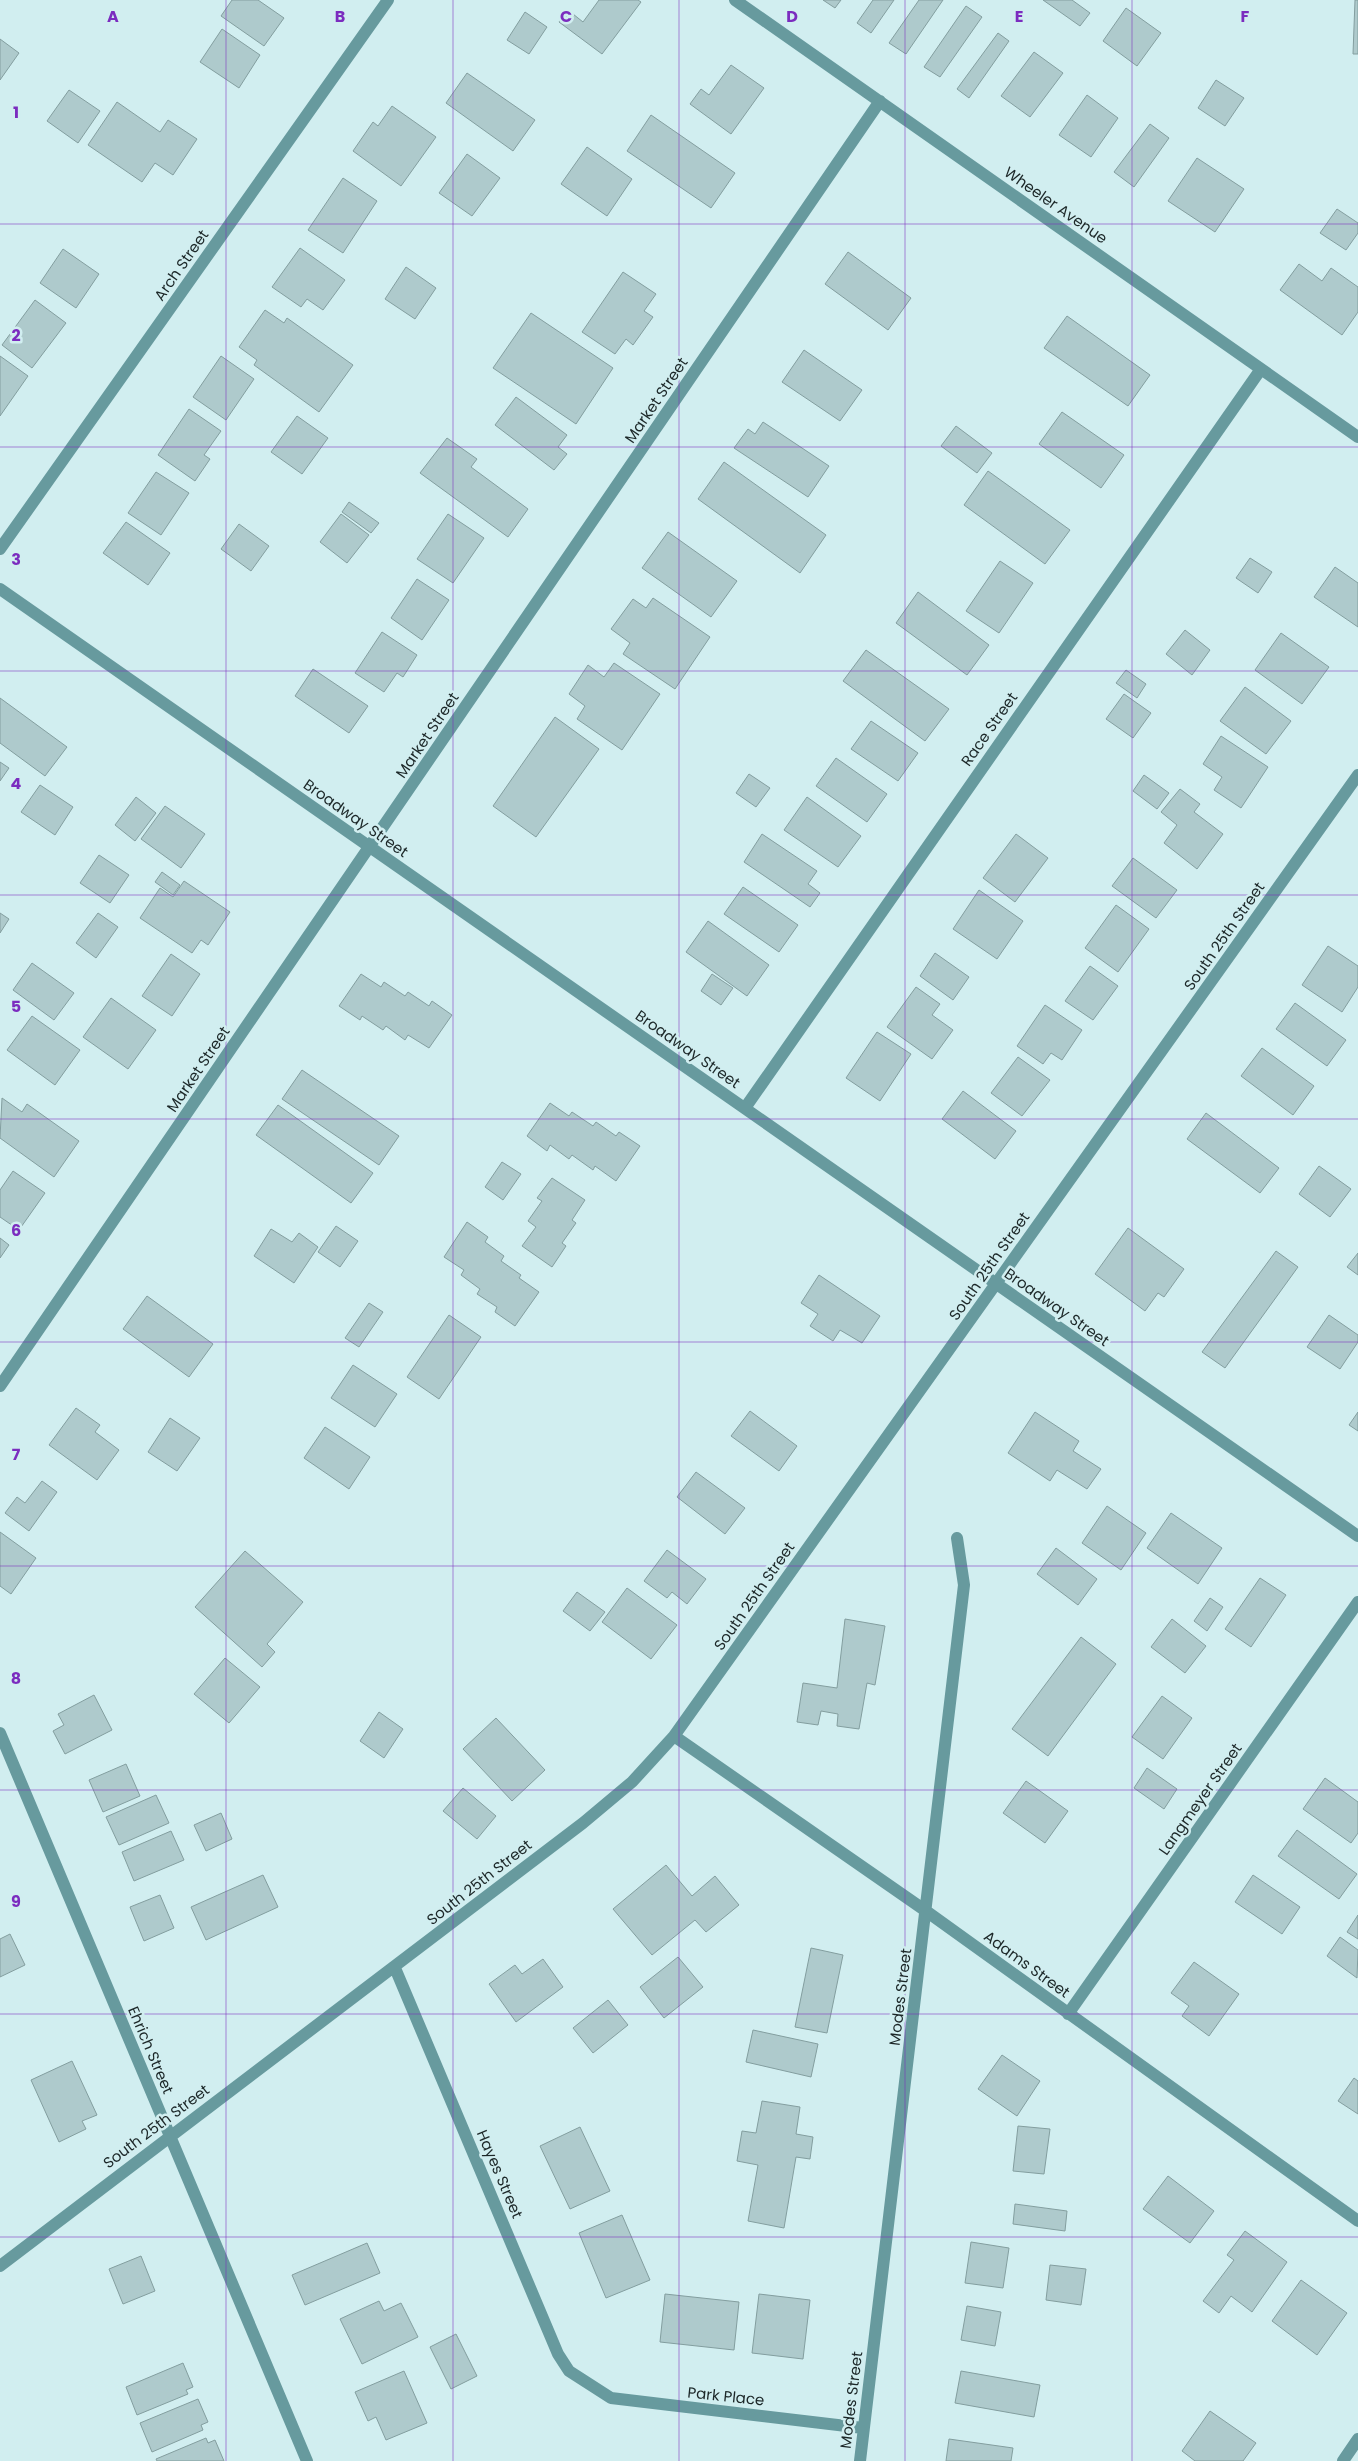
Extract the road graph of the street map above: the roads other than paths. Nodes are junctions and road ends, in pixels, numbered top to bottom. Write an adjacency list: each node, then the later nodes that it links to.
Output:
1 (388, 0): 6 (street, Arch Street)
2 (735, 0): 3 (street, Wheeler Avenue)
3 (880, 101): 4 (street, Wheeler Avenue); 9 (street, Market Street)
4 (1261, 369): 5 (street, Wheeler Avenue); 10 (street, Race Street)
5 (1358, 437)
6 (0, 549)
7 (0, 589): 9 (street, Broadway Street)
8 (1358, 775): 11 (street, South 25th Street)
9 (370, 848): 10 (street, Broadway Street); 12 (street, Market Street)
10 (745, 1108): 11 (street, Broadway Street)
11 (996, 1285): 13 (street, Broadway Street); 17 (street, South 25th Street)
12 (0, 1386)
13 (1358, 1536)
14 (957, 1538): 18 (street, Modes Street)
15 (1358, 1602): 20 (street, Langmeyer Street)
16 (0, 1733): 21 (street, Ehrich Street)
17 (674, 1736): 18 (street, Adams Street); 19 (street, South 25th Street)
18 (926, 1911): 20 (street, Adams Street); 25 (street, Modes Street)
19 (395, 1968): 21 (street, South 25th Street); 24 (street, Hayes Street)
20 (1068, 2014): 22 (street, Adams Street)
21 (169, 2136): 23 (street, South 25th Street); 27 (street, Ehrich Street)
22 (1358, 2221)
23 (0, 2266)
24 (588, 2384): 25 (street, Park Place)
25 (864, 2428): 28 (street, Modes Street)
26 (1358, 2439): 29 (street)
27 (307, 2461)
28 (860, 2461)
29 (1343, 2461)

